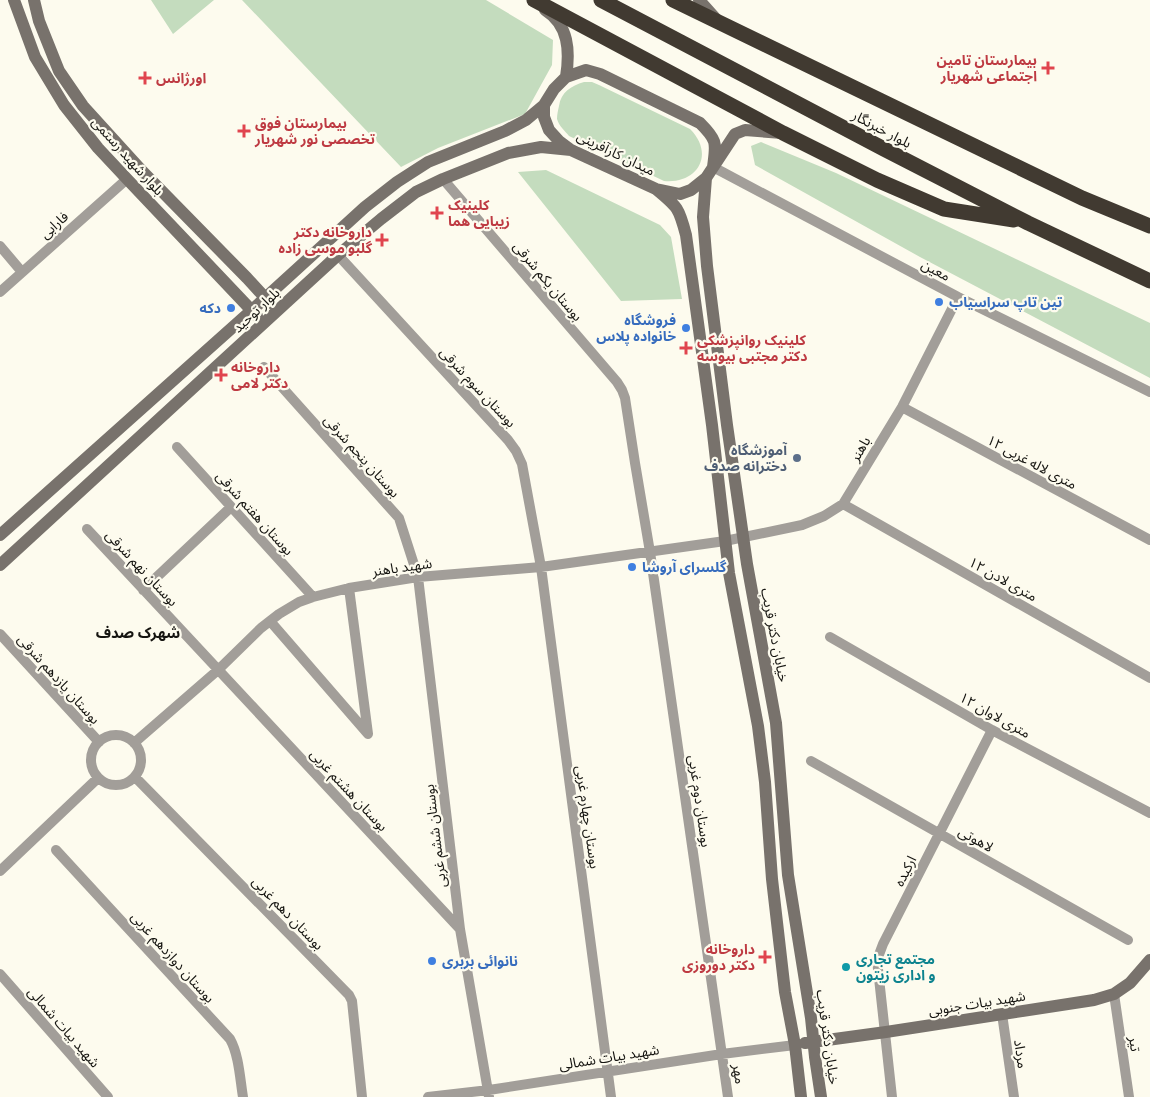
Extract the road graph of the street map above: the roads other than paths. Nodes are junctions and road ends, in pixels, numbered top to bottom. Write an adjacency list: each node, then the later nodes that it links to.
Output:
1 (14, 0): 13 (main road, بلوار شهید رستمی)
2 (34, 0): 23 (main road, بلوار شهید رستمی)
3 (532, 0): 8 (main road); 10 (highway)
4 (601, 0): 18 (highway, بلوار خبرنگار)
5 (673, 0): 7 (highway, بلوار خبرنگار)
6 (699, 0): 7 (main road)
7 (719, 23): 16 (highway, بلوار خبرنگار)
8 (566, 77): 9 (main road); 12 (main road)
9 (544, 105): 11 (main road, میدان کارآفرینی); 28 (main road, بلوار توحید)
10 (783, 133): 12 (main road); 18 (highway)
11 (571, 150): 14 (main road, بلوار توحید); 15 (main road, میدان کارآفرینی)
12 (709, 172): 15 (main road, میدان کارآفرینی); 27 (street, معین); 40 (main road, خیابان دکتر قریب)
13 (126, 179): 22 (street, فارابی); 26 (main road, بلوار شهید رستمی)
14 (444, 179): 21 (main road, بلوار توحید); 43 (street, بوستان یکم شرقی)
15 (656, 189): 42 (main road)
16 (1082, 198): 17 (highway); 19 (highway, بلوار خبرنگار)
17 (1150, 216)
18 (1028, 223): 24 (highway, بلوار خبرنگار)
19 (1150, 228)
20 (0, 246): 22 (street)
21 (338, 255): 30 (main road, بلوار توحید); 45 (street, بوستان سوم شرقی)
22 (22, 272): 25 (street, فارابی)
23 (248, 278): 26 (main road); 28 (main road, بلوار شهید رستمی)
24 (1150, 281)
25 (0, 292)
26 (236, 292): 29 (main road, بلوار شهید رستمی)
27 (958, 297): 33 (street, معین); 34 (street, باهنر)
28 (265, 298): 29 (main road, بلوار توحید); 30 (main road, بلوار شهید رستمی)
29 (252, 310): 31 (main road, بلوار شهید رستمی); 39 (main road, بلوار توحید)
30 (277, 311): 31 (main road, بلوار توحید)
31 (264, 323): 44 (main road, بلوار توحید)
32 (264, 367): 46 (street, بوستان پنجم شرقی)
33 (1150, 392)
34 (902, 407): 36 (street, باهنر); 41 (street, ۱۲ متری لاله غربی)
35 (177, 447): 37 (street, بوستان هفتم شرقی)
36 (843, 504): 40 (street, باهنر); 54 (street, ۱۲ متری لادن)
37 (232, 508): 48 (street); 49 (street, بوستان هفتم شرقی)
38 (87, 529): 48 (street, بوستان نهم شرقی)
39 (0, 536)
40 (743, 537): 42 (street, باهنر); 72 (main road, خیابان دکتر قریب)
41 (1150, 540)
42 (725, 541): 43 (street, شهید باهنر); 73 (main road)
43 (650, 552): 45 (street, شهید باهنر); 74 (street, بوستان دوم غربی)
44 (0, 565)
45 (541, 567): 46 (street, شهید باهنر); 75 (street, بوستان چهارم غربی)
46 (418, 578): 47 (street, شهید باهنر); 65 (street, بوستان ششم غربی)
47 (349, 588): 49 (street, شهید باهنر); 50 (street)
48 (143, 590): 53 (street, بوستان نهم شرقی)
49 (313, 597): 50 (street, شهید باهنر)
50 (270, 621): 53 (street, شهید باهنر)
51 (0, 634): 56 (street, بوستان یازدهم شرقی)
52 (830, 636): 55 (street, ۱۲ متری لاوان)
53 (218, 670): 57 (street, شهید باهنر); 65 (street, بوستان هشتم غربی)
54 (1150, 678)
55 (992, 730): 61 (street, ۱۲ متری لاوان); 62 (street, ارکیده)
56 (98, 742): 57 (street); 60 (street)
57 (134, 743): 59 (street)
58 (811, 760): 62 (street, لاهوتی)
59 (135, 777): 60 (street); 79 (street, بوستان دهم غربی)
60 (98, 778): 64 (street)
61 (1150, 813)
62 (940, 834): 66 (street, لاهوتی); 71 (street, ارکیده)
63 (56, 850): 78 (street, بوستان دوازدهم غربی)
64 (0, 871)
65 (460, 929): 76 (street, بوستان ششم غربی)
66 (1128, 940)
67 (1150, 960): 69 (main road, شهید بیات جنوبی)
68 (0, 974): 77 (street, شهید بیات شمالی)
69 (1114, 994): 70 (main road, شهید بیات جنوبی); 87 (street, تیر)
70 (1002, 1014): 71 (main road, شهید بیات جنوبی); 86 (street, مرداد)
71 (886, 1032): 72 (main road, شهید بیات جنوبی); 85 (street, ارکیده)
72 (813, 1041): 73 (main road, شهید بیات جنوبی); 84 (main road, خیابان دکتر قریب)
73 (795, 1045): 74 (street, شهید بیات شمالی); 83 (main road)
74 (722, 1054): 75 (street, شهید بیات شمالی); 82 (street, مهر)
75 (608, 1071): 76 (street, شهید بیات شمالی); 81 (street, بوستان چهارم غربی)
76 (489, 1094): 80 (street, شهید بیات شمالی)
77 (108, 1097)
78 (243, 1097)
79 (362, 1097)
80 (428, 1097)
81 (611, 1097)
82 (728, 1097)
83 (801, 1097)
84 (821, 1097)
85 (892, 1097)
86 (1014, 1097)
87 (1129, 1097)

